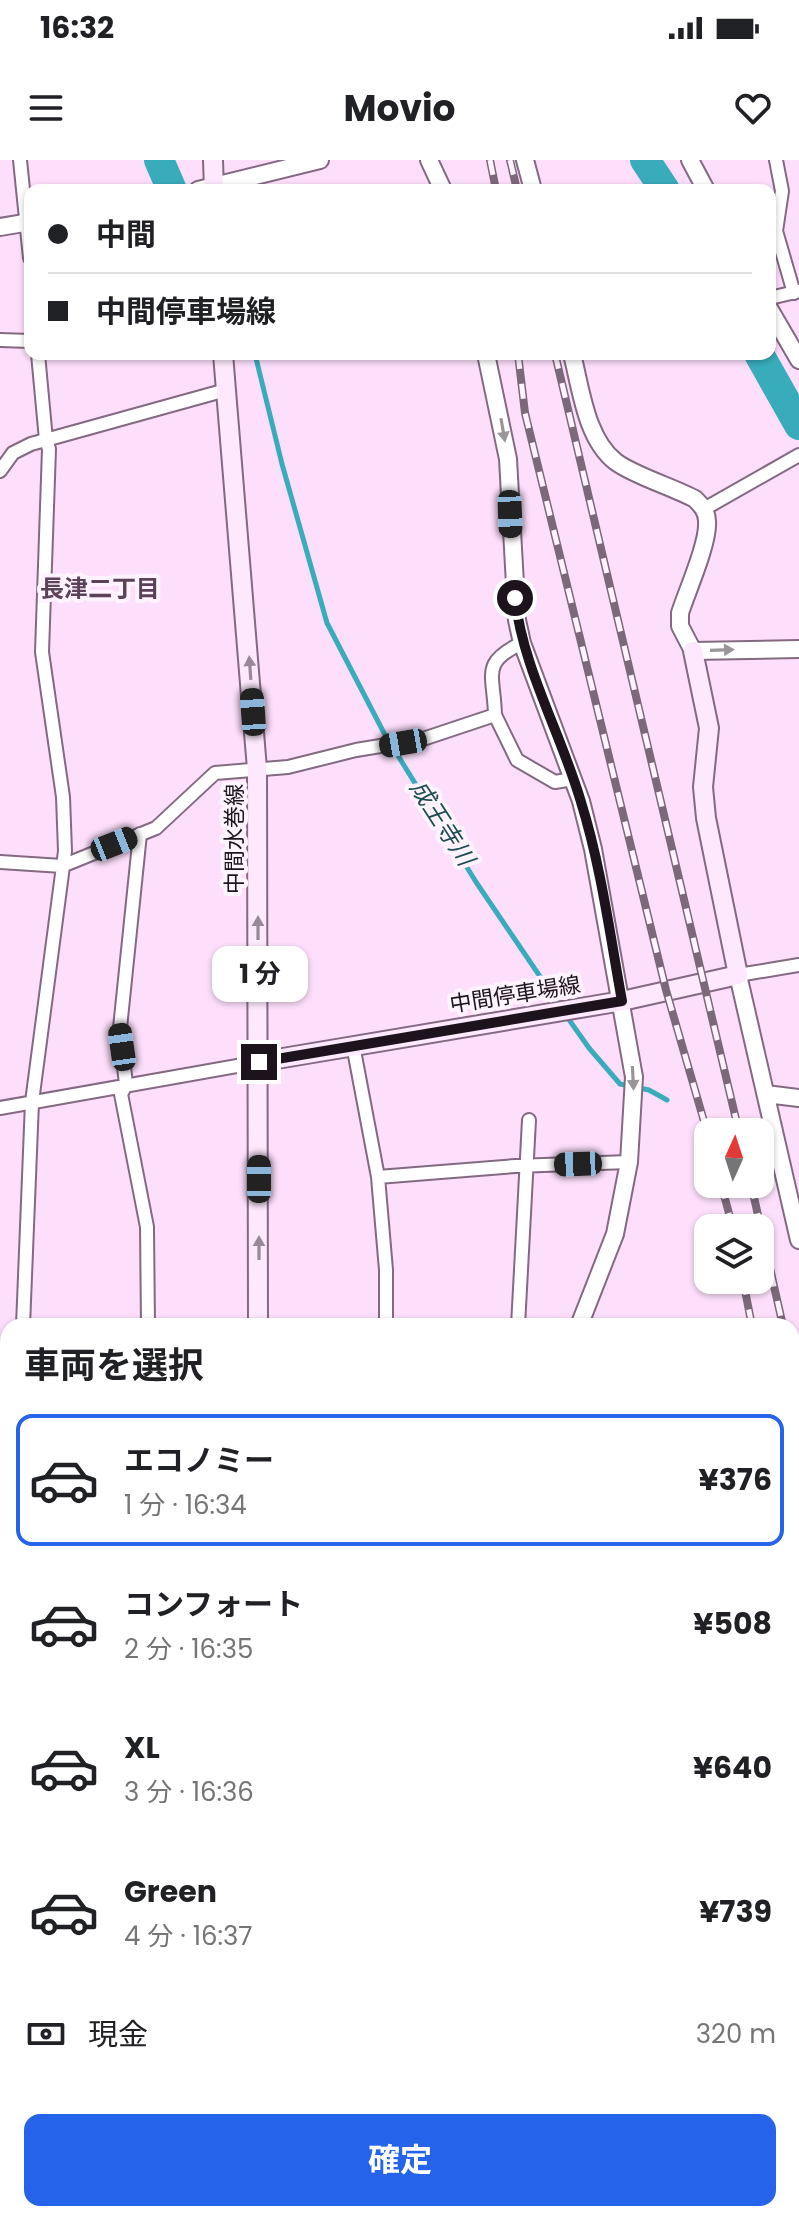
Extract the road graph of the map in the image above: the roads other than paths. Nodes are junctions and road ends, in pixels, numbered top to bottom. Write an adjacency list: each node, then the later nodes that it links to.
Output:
1 (20, 160): 13 (street)
2 (213, 160): 8 (main road)
3 (320, 160): 9 (street)
4 (429, 160): 10 (street)
5 (525, 160): 11 (street)
6 (690, 160): 12 (street)
7 (776, 160): 16 (street)
8 (210, 184)
9 (228, 184)
10 (440, 184)
11 (531, 184)
12 (703, 184)
13 (24, 191)
14 (24, 223): 15 (street)
15 (0, 227)
16 (797, 292): 17 (street)
17 (776, 297)
18 (776, 320): 25 (street)
19 (0, 340): 20 (street)
20 (24, 341)
21 (39, 360): 27 (street)
22 (224, 360): 26 (main road, 中間水巻線)
23 (487, 360): 31 (street, one-way to 31)
24 (574, 360): 30 (street)
25 (799, 360)
26 (226, 390): 27 (street); 35 (main road, 中間水巻線, one-way to 26)
27 (46, 440): 29 (street); 39 (street)
28 (799, 455): 30 (street)
29 (0, 471)
30 (704, 509): 33 (street)
31 (522, 643): 34 (street); 36 (street)
32 (799, 649): 33 (street, one-way to 32)
33 (693, 651): 41 (main road)
34 (495, 715): 35 (street); 36 (street)
35 (257, 769): 37 (street); 44 (main road, 中間水巻線, one-way to 35)
36 (573, 779): 42 (street)
37 (140, 834): 39 (street); 45 (street)
38 (0, 862): 39 (street)
39 (62, 866): 48 (street)
40 (799, 965): 41 (street)
41 (738, 975): 42 (main road, 中間停車場線); 46 (street)
42 (622, 1001): 43 (main road, 中間停車場線); 51 (street, one-way to 51)
43 (353, 1045): 44 (main road, 中間停車場線); 53 (street)
44 (259, 1062): 45 (street); 57 (main road, 中間水巻線, one-way to 44)
45 (126, 1085): 48 (street); 56 (street)
46 (766, 1094): 47 (street); 54 (street)
47 (798, 1101)
48 (32, 1102): 49 (street); 55 (street)
49 (0, 1108)
50 (529, 1120): 52 (street)
51 (629, 1162): 52 (street); 60 (street)
52 (528, 1166): 53 (street); 59 (street)
53 (378, 1177): 58 (street)
54 (799, 1240)
55 (23, 1318)
56 (148, 1318)
57 (258, 1318)
58 (386, 1318)
59 (518, 1318)
60 (582, 1318)

